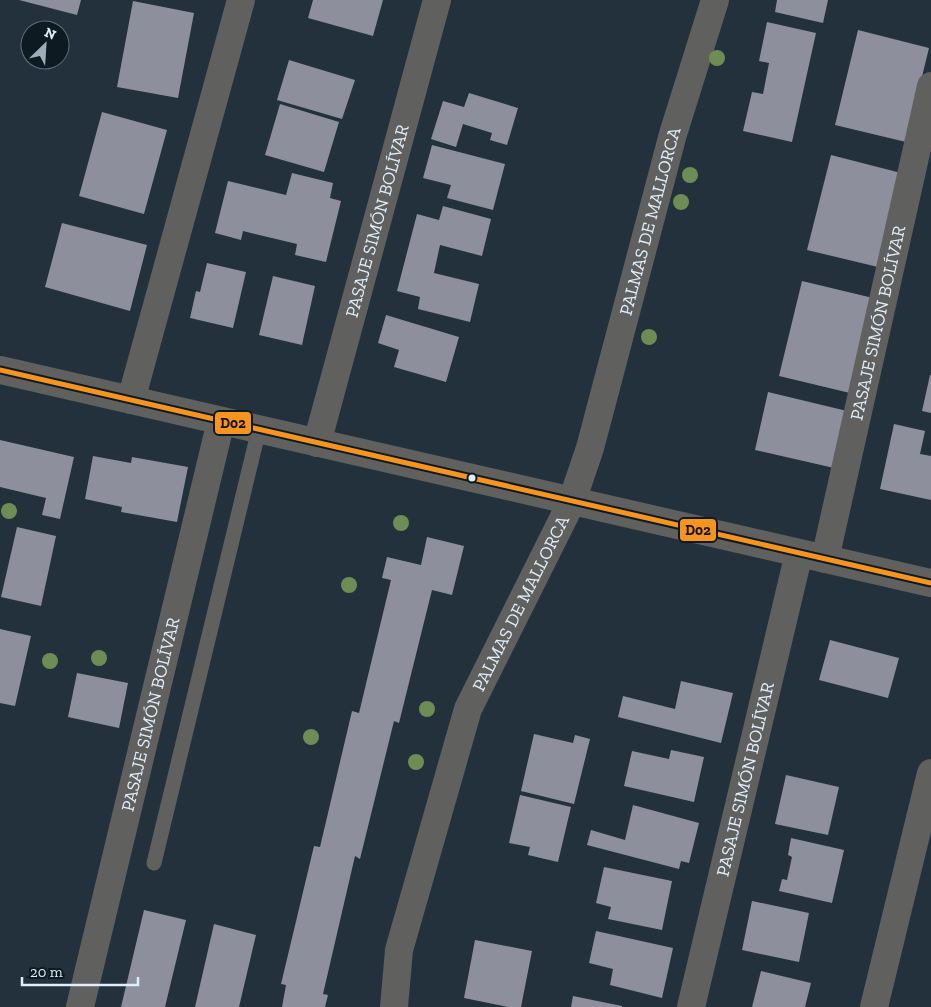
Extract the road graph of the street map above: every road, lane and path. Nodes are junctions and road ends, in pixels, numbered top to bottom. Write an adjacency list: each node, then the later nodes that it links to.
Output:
1 (241, 0): 6 (street)
2 (437, 0): 9 (street, PASAJE SIMÓN BOLÍVAR)
3 (715, 0): 10 (street, PALMAS DE MALLORCA)
4 (931, 86): 11 (street, PASAJE SIMÓN BOLÍVAR)
5 (0, 370): 6 (street)
6 (131, 400): 7 (street)
7 (221, 421): 8 (street); 15 (street, PASAJE SIMÓN BOLÍVAR)
8 (259, 429): 9 (street); 14 (lane)
9 (317, 443): 10 (street)
10 (572, 501): 11 (street); 16 (street, PALMAS DE MALLORCA)
11 (812, 556): 12 (street); 17 (street, PASAJE SIMÓN BOLÍVAR)
12 (931, 583)
13 (931, 773): 18 (street)
14 (154, 863)
15 (80, 1007)
16 (394, 1007)
17 (691, 1007)
18 (874, 1007)

